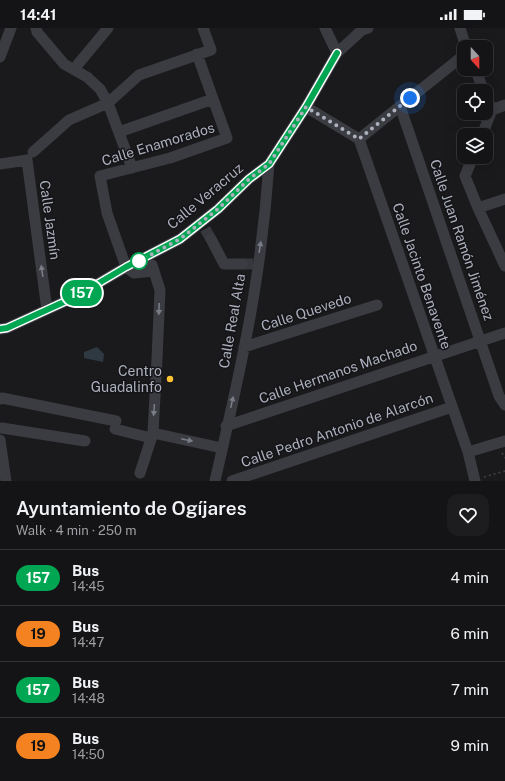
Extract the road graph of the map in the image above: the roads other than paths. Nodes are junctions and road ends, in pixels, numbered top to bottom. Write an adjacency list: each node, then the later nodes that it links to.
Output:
1 (11, 28): 9 (street)
2 (36, 28): 13 (street)
3 (108, 28): 13 (street)
4 (203, 28): 11 (street)
5 (325, 28): 10 (street)
6 (368, 28): 10 (street, Calle Veracruz)
7 (460, 28): 8 (street)
8 (464, 40)
9 (1, 50)
10 (337, 53): 18 (street, Calle Veracruz)
11 (197, 54): 14 (street); 15 (street)
12 (457, 61): 17 (street)
13 (74, 69): 15 (street)
14 (213, 99): 20 (street); 26 (street, Calle Enamorados)
15 (108, 103): 20 (street); 22 (street)
16 (505, 105): 19 (street)
17 (400, 106): 21 (street); 41 (street, Calle Juan Ramón Jiménez)
18 (306, 107): 21 (street); 24 (street, Calle Veracruz)
19 (493, 110)
20 (119, 132): 26 (street)
21 (359, 139): 43 (street, Calle Jacinto Benavente)
22 (33, 152)
23 (0, 164): 38 (street, Calle Jazmín, one-way to 23)
24 (269, 164): 27 (street, Calle Veracruz); 28 (street, Calle Real Alta)
25 (470, 164): 30 (street)
26 (132, 168): 35 (street, Calle Enamorados)
27 (249, 179): 28 (street); 32 (street, Calle Veracruz)
28 (268, 186): 42 (street, Calle Real Alta, one-way to 28)
29 (505, 199): 30 (street)
30 (478, 208): 34 (street)
31 (211, 239): 33 (street)
32 (150, 255): 35 (street, Calle Veracruz); 36 (street)
33 (242, 264)
34 (505, 266)
35 (126, 267): 36 (street); 38 (street, Calle Veracruz)
36 (154, 271): 49 (street, one-way to 49)
37 (376, 305): 42 (street, Calle Quevedo)
38 (47, 310): 39 (street, Calle Veracruz)
39 (0, 329)
40 (505, 333): 41 (street, Calle Hermanos Machado)
41 (480, 340): 43 (street, Calle Hermanos Machado); 45 (street, Calle Juan Ramón Jiménez)
42 (244, 347): 47 (street, Calle Real Alta, one-way to 42)
43 (434, 356): 46 (street, Calle Jacinto Benavente); 47 (street, Calle Hermanos Machado)
44 (0, 399): 49 (street)
45 (505, 405)
46 (452, 407): 53 (street, Calle Jacinto Benavente); 58 (street, Calle Pedro Antonio de Alarcón)
47 (226, 426): 52 (street, Calle Real Alta)
48 (1, 431): 50 (street); 56 (street)
49 (152, 435): 52 (street, one-way to 52); 54 (street)
50 (85, 441)
51 (505, 441): 53 (street)
52 (222, 448): 57 (street, Calle Real Alta)
53 (468, 452): 55 (street, Calle Jacinto Benavente)
54 (140, 473)
55 (474, 480)
56 (6, 481)
57 (214, 481)
58 (232, 481)

